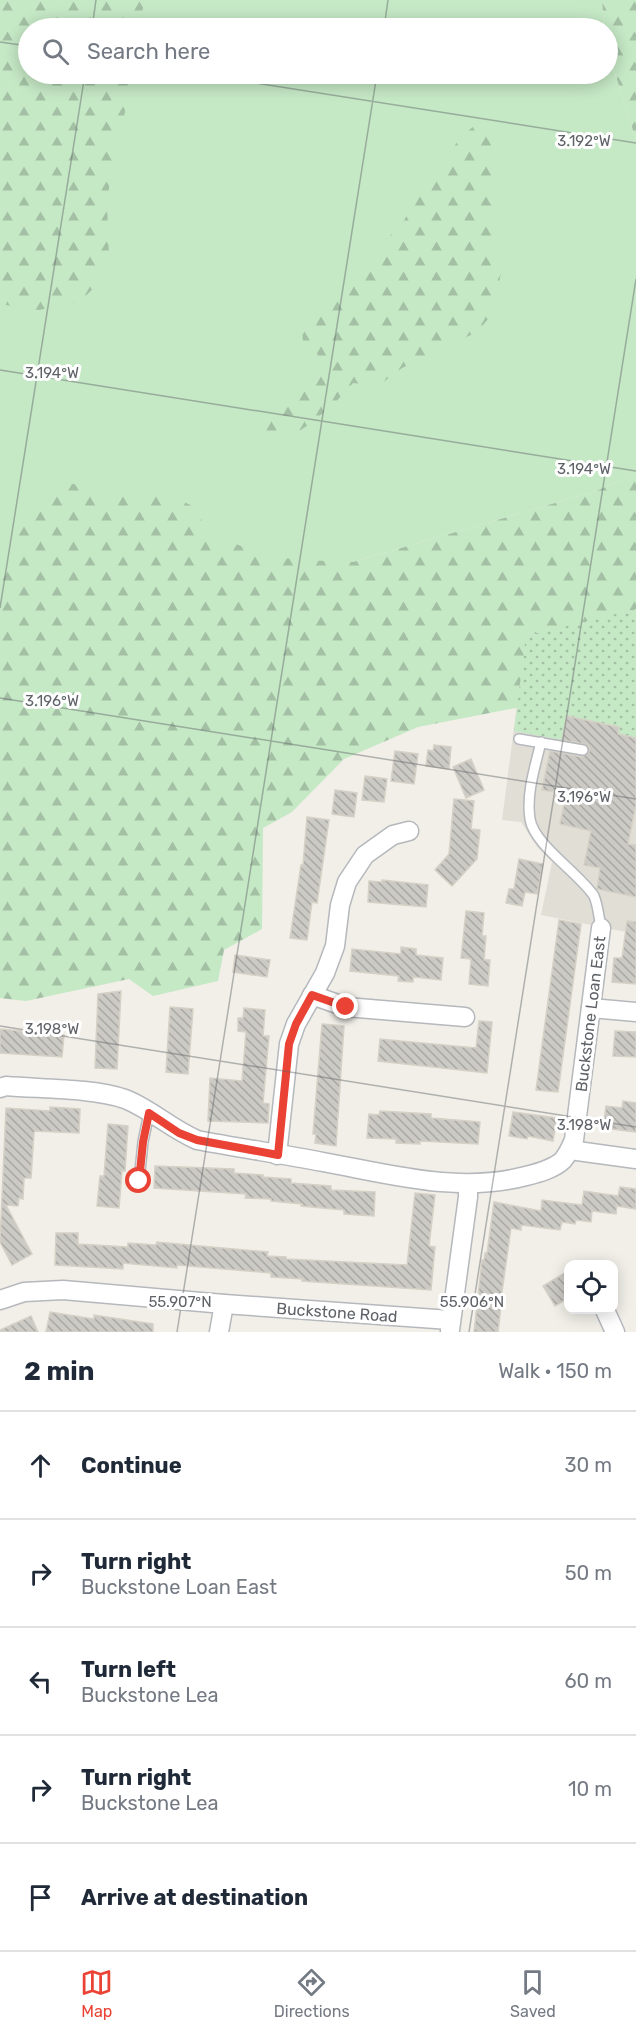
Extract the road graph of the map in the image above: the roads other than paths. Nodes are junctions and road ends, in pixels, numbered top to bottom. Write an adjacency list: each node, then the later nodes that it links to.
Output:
1 (519, 739): 2 (lane)
2 (541, 742): 3 (lane); 5 (lane)
3 (583, 750)
4 (409, 831): 6 (street)
5 (601, 928): 7 (street, Buckstone Loan East)
6 (312, 995): 9 (street); 13 (street)
7 (591, 1008): 8 (street); 12 (street, Buckstone Loan East)
8 (636, 1012)
9 (465, 1017)
10 (0, 1088): 11 (street)
11 (149, 1113): 13 (street); 15 (lane)
12 (570, 1150): 14 (street); 16 (street)
13 (278, 1155): 16 (street)
14 (636, 1160)
15 (139, 1181)
16 (468, 1184): 20 (street)
17 (1, 1297): 18 (street, Buckstone Road)
18 (224, 1304): 20 (street, Buckstone Road); 21 (street)
19 (607, 1314): 22 (street)
20 (450, 1326)
21 (219, 1332)
22 (615, 1332)

